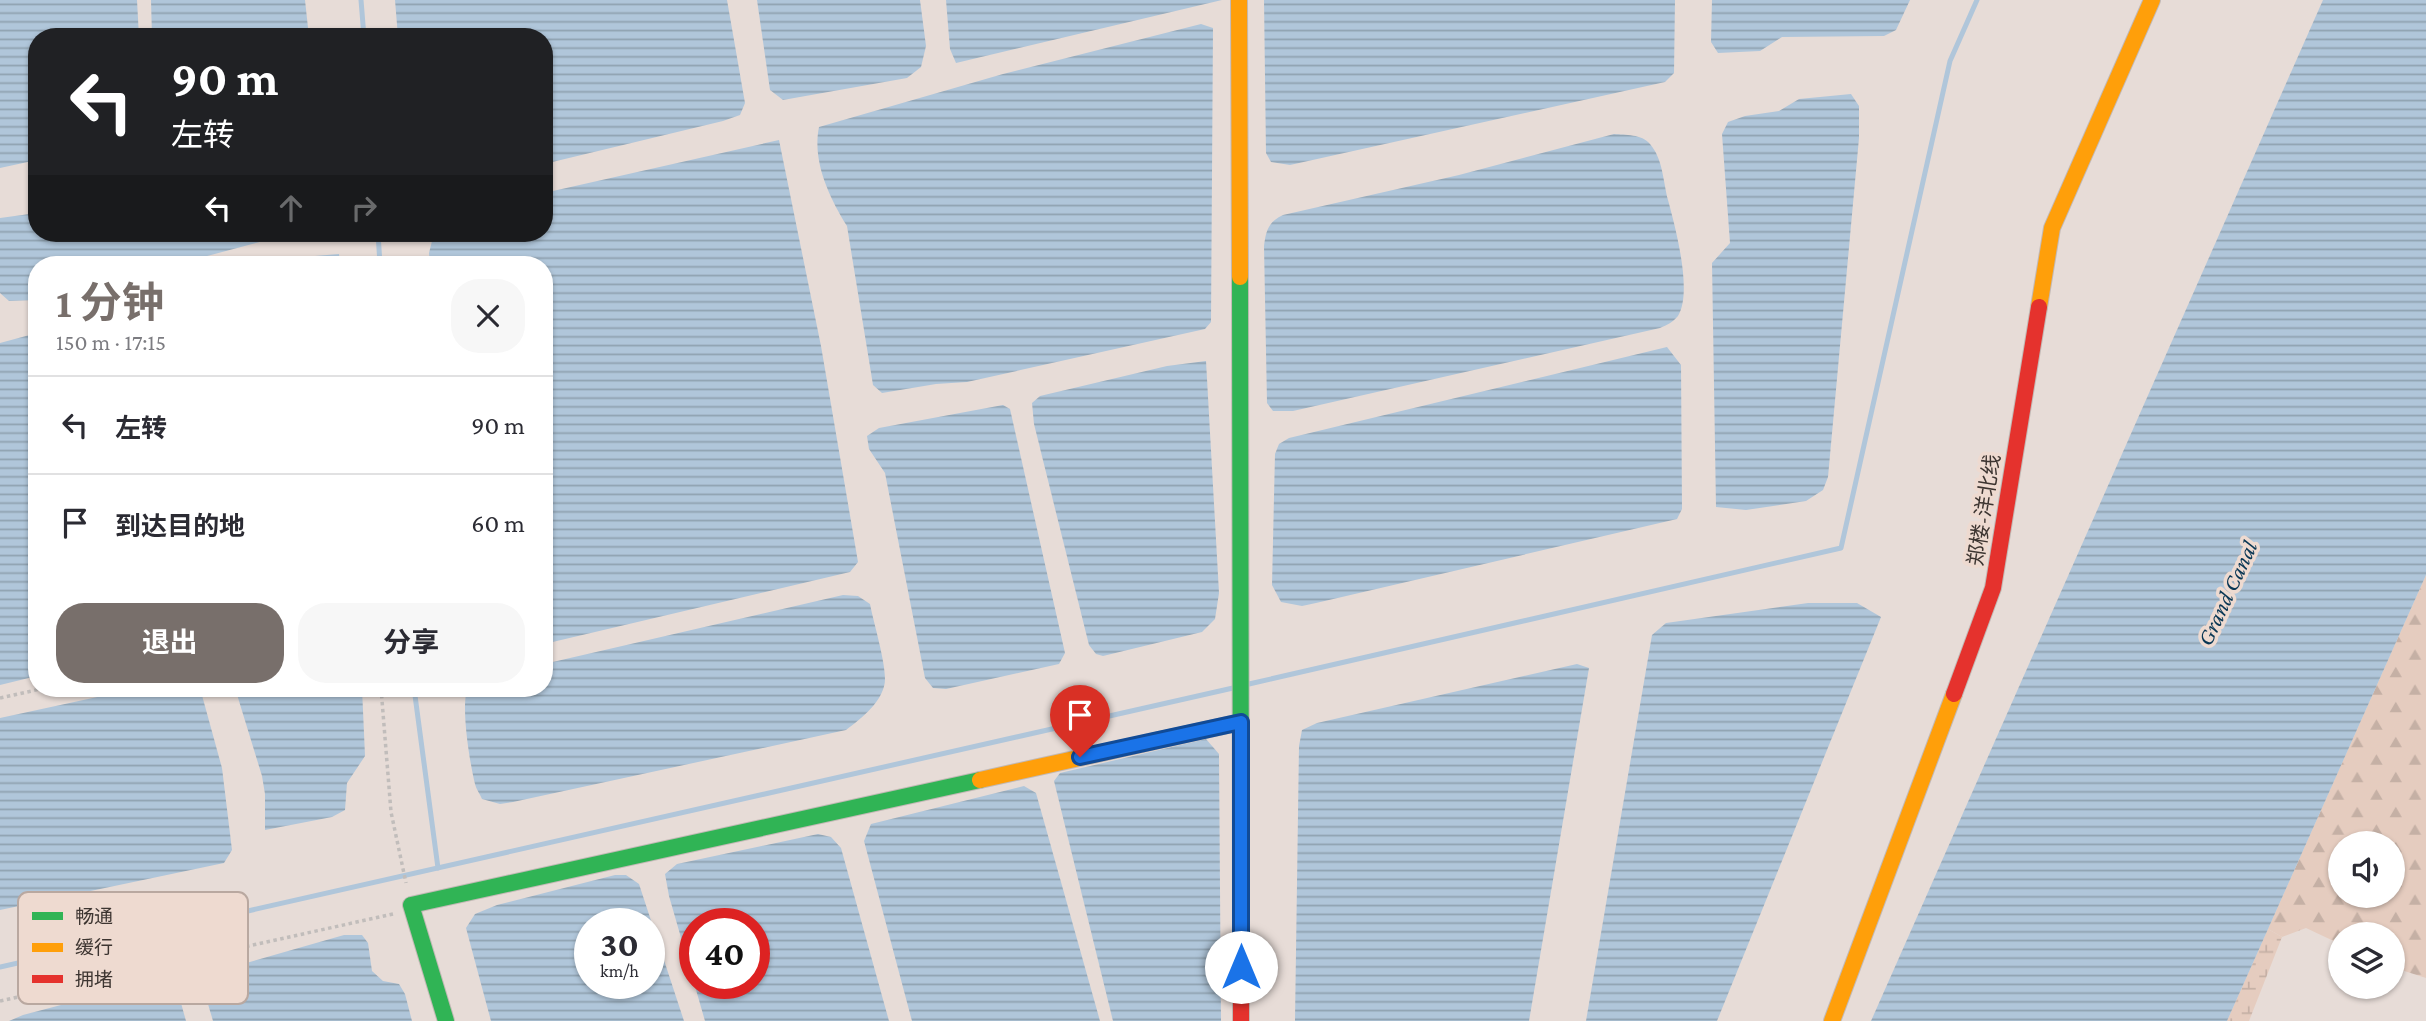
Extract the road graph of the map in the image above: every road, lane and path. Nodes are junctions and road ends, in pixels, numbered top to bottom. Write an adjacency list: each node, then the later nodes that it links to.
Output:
1 (1239, 0): 6 (street)
2 (2152, 0): 14 (street, 郑楼-洋北线)
3 (28, 692): 5 (path)
4 (382, 697): 7 (path)
5 (0, 698)
6 (1241, 722): 8 (street); 13 (street)
7 (407, 884)
8 (413, 910): 9 (path); 12 (street)
9 (248, 946)
10 (18, 997): 11 (path)
11 (0, 1001)
12 (446, 1021)
13 (1241, 1021)
14 (1832, 1021)

